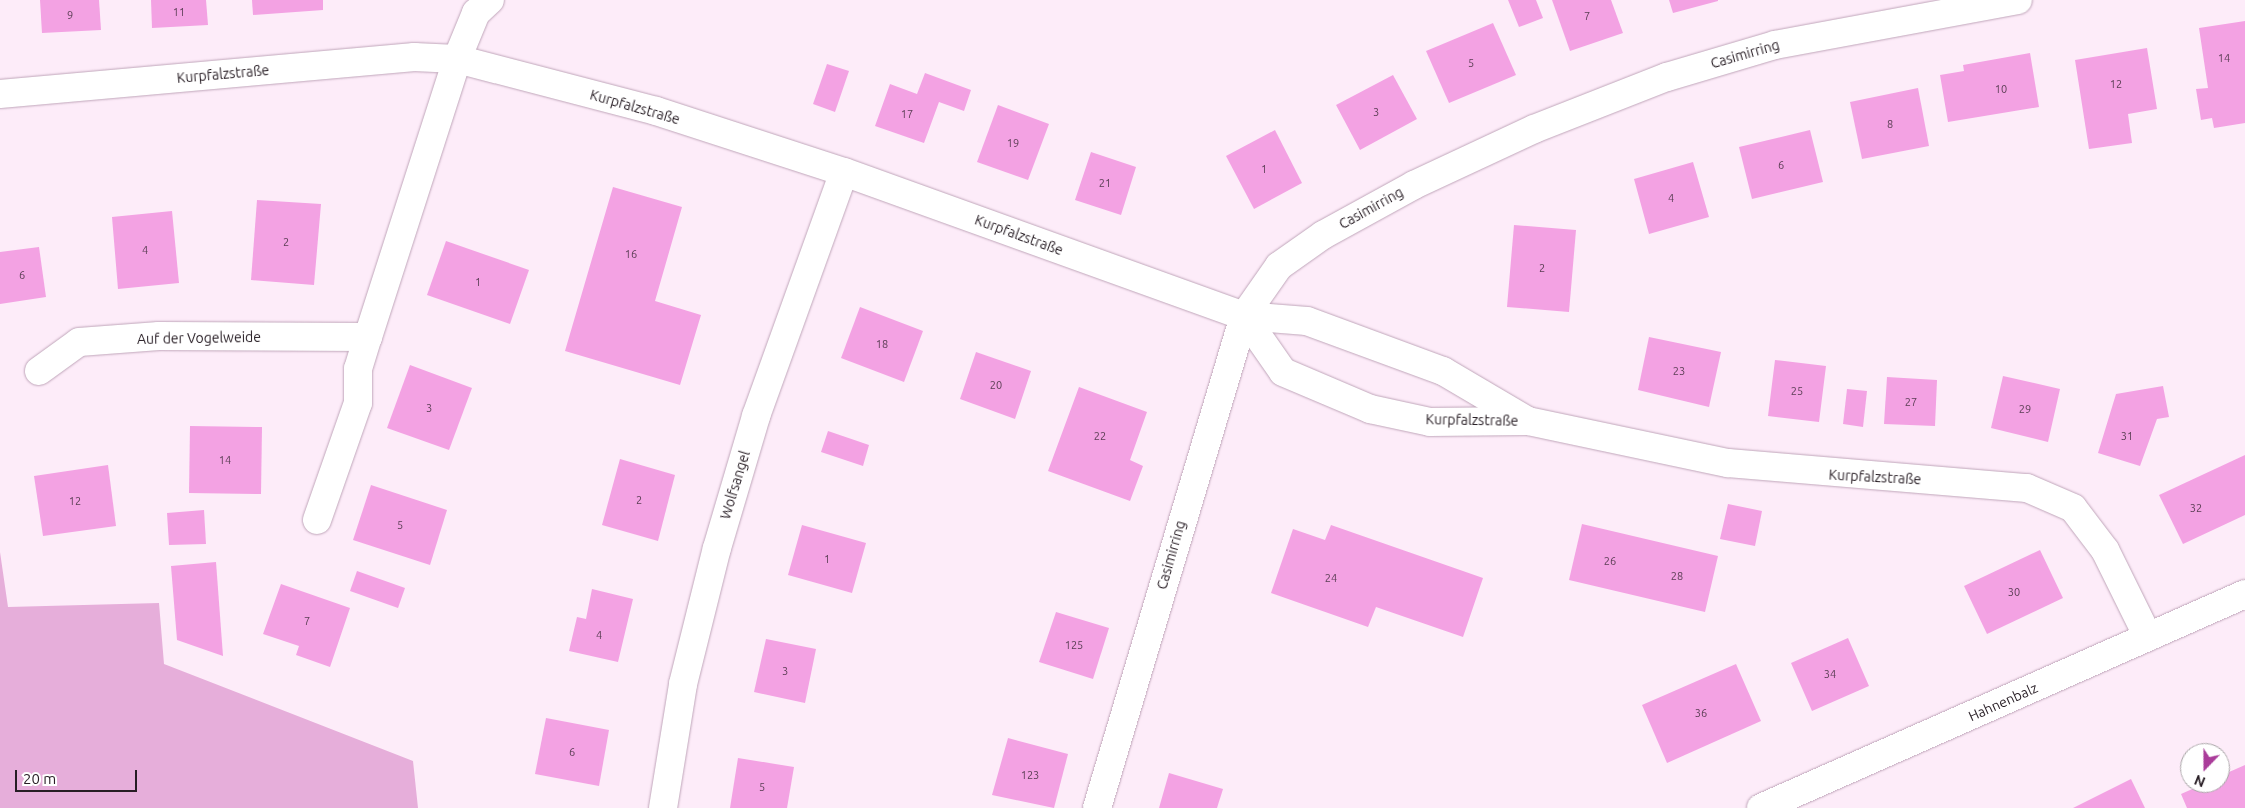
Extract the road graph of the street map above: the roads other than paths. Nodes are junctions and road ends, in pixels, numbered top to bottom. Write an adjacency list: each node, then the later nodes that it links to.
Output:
1 (490, 0): 3 (street)
2 (2018, 0): 6 (street, Casimirring)
3 (457, 59): 4 (street, Kurpfalzstraße); 5 (street, Kurpfalzstraße); 7 (street)
4 (0, 94)
5 (844, 172): 6 (street, Kurpfalzstraße); 13 (street, Wolfsangel)
6 (1244, 316): 9 (street, Kurpfalzstraße); 9 (street, Kurpfalzstraße); 14 (street, Casimirring)
7 (368, 337): 8 (street, Auf der Vogelweide); 10 (street)
8 (39, 371)
9 (1528, 421): 12 (street, Kurpfalzstraße)
10 (317, 520)
11 (2245, 594): 12 (street, Hahnenbalz)
12 (2148, 637): 15 (street, Hahnenbalz)
13 (663, 808)
14 (1097, 808)
15 (1761, 808)

